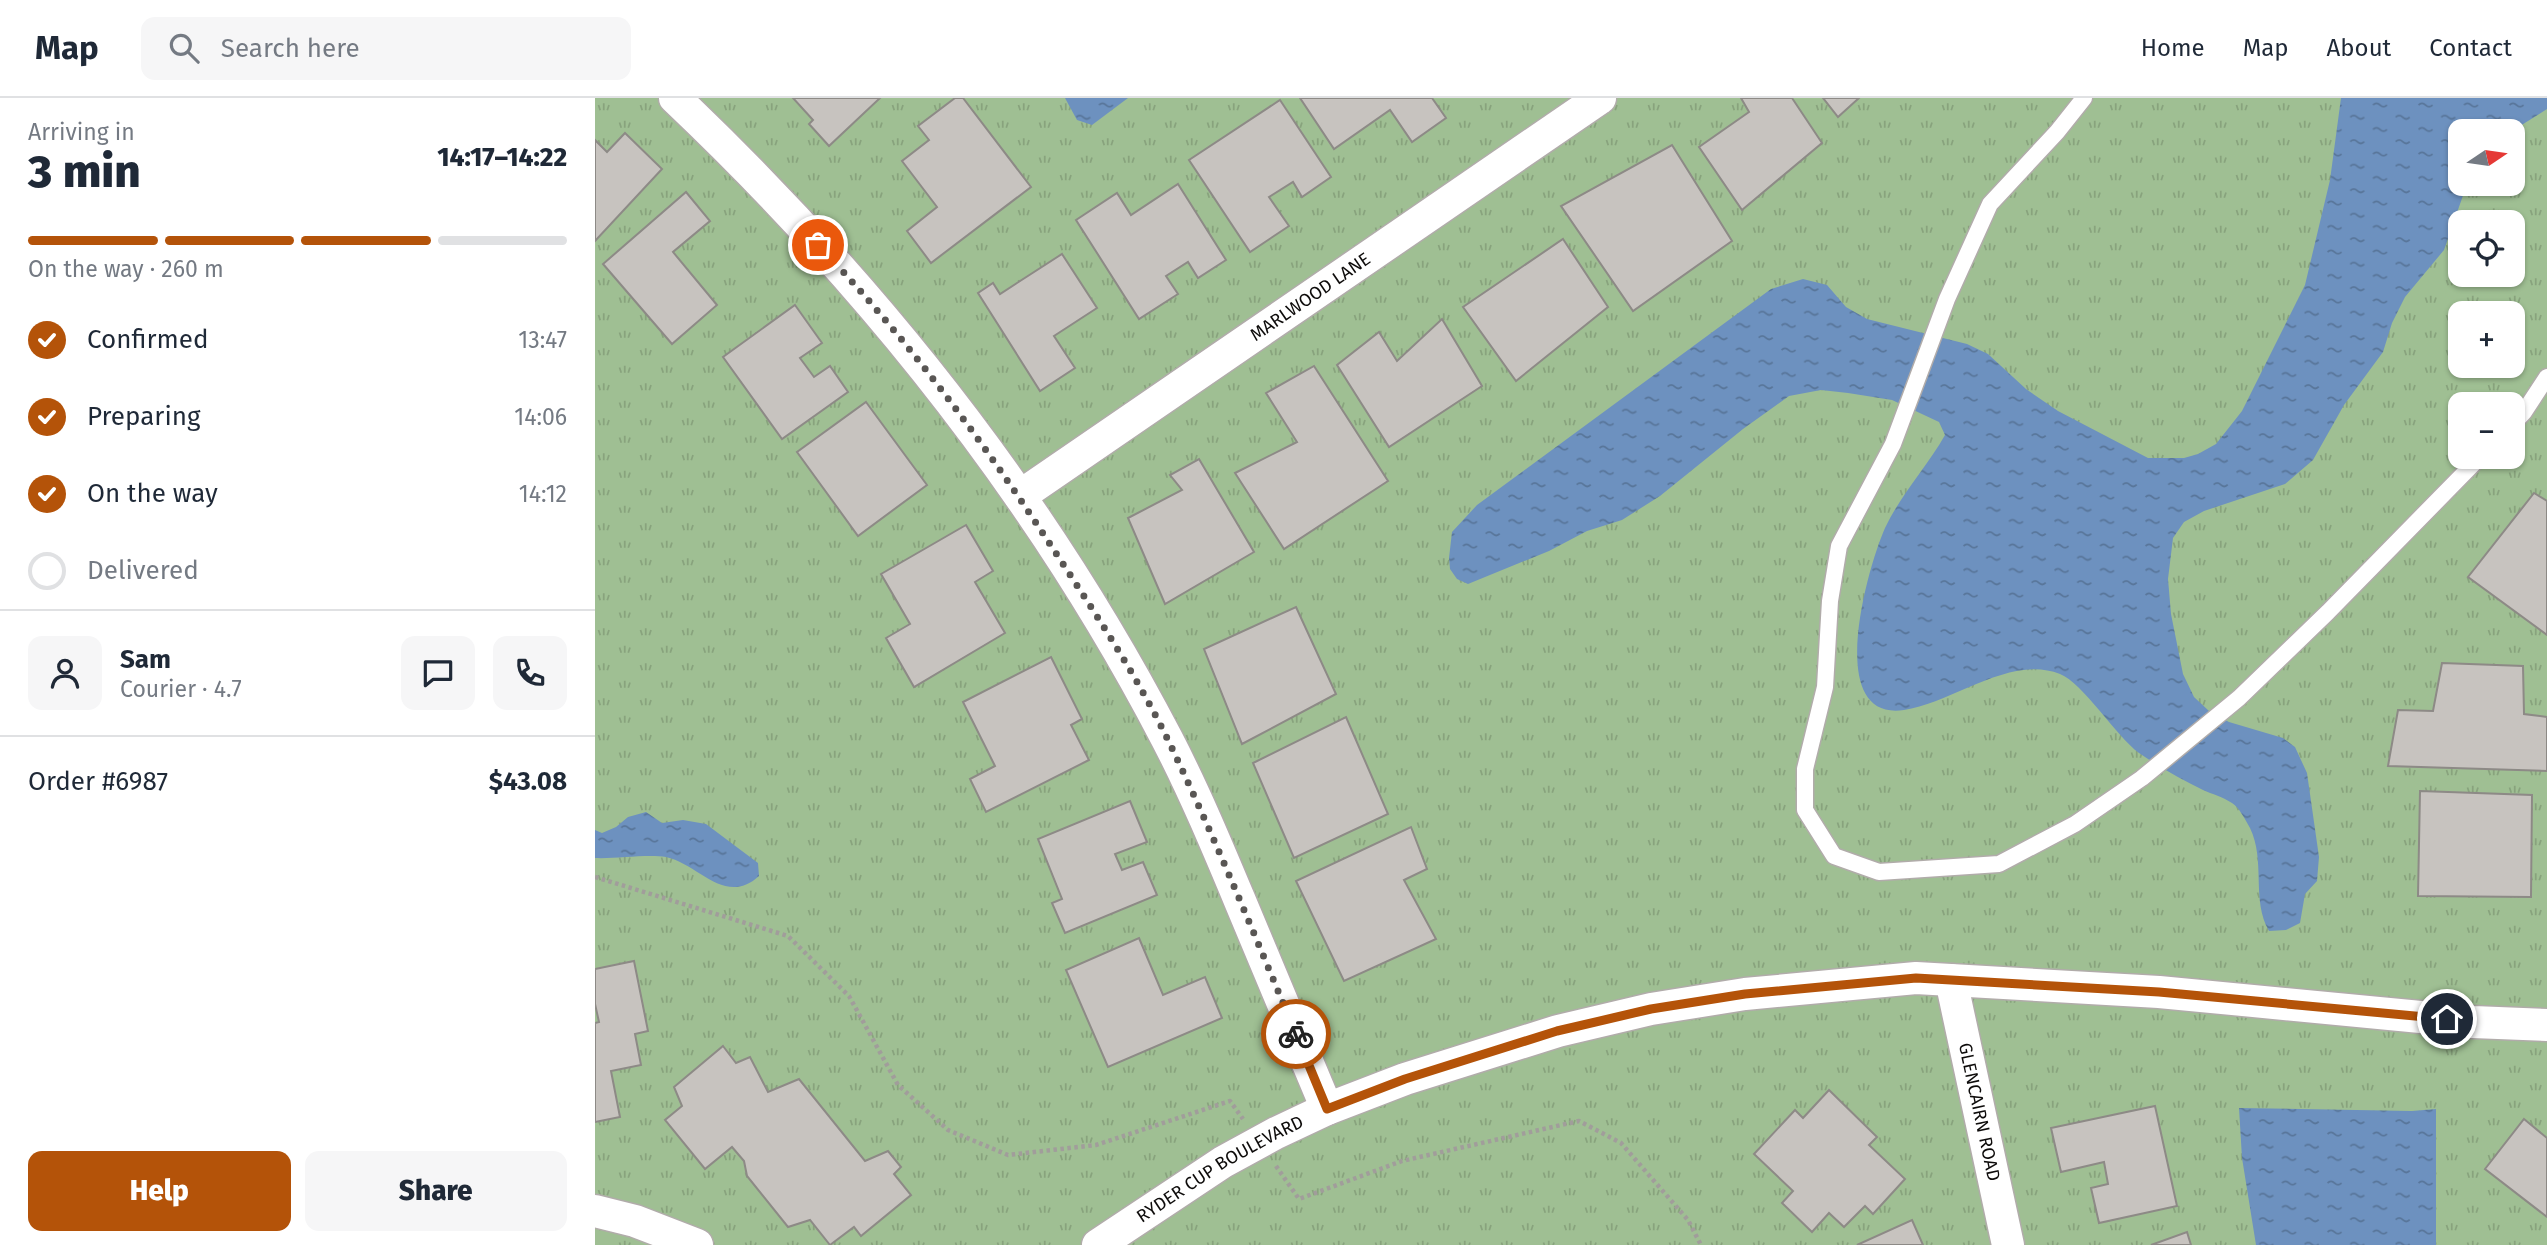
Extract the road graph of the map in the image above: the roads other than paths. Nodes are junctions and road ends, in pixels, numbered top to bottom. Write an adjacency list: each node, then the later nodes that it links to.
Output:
1 (675, 98): 7 (street)
2 (1600, 98): 7 (street, MARLWOOD LANE)
3 (2084, 98): 6 (lane)
4 (2547, 377): 5 (lane)
5 (2525, 410)
6 (2468, 469)
7 (1020, 496): 10 (street)
8 (1951, 980): 9 (street, RYDER CUP BOULEVARD); 10 (street, RYDER CUP BOULEVARD); 14 (street, GLENCAIRN ROAD)
9 (2547, 1025)
10 (1327, 1109): 13 (street, RYDER CUP BOULEVARD)
11 (595, 1211): 12 (street)
12 (697, 1245)
13 (1098, 1245)
14 (2008, 1245)

